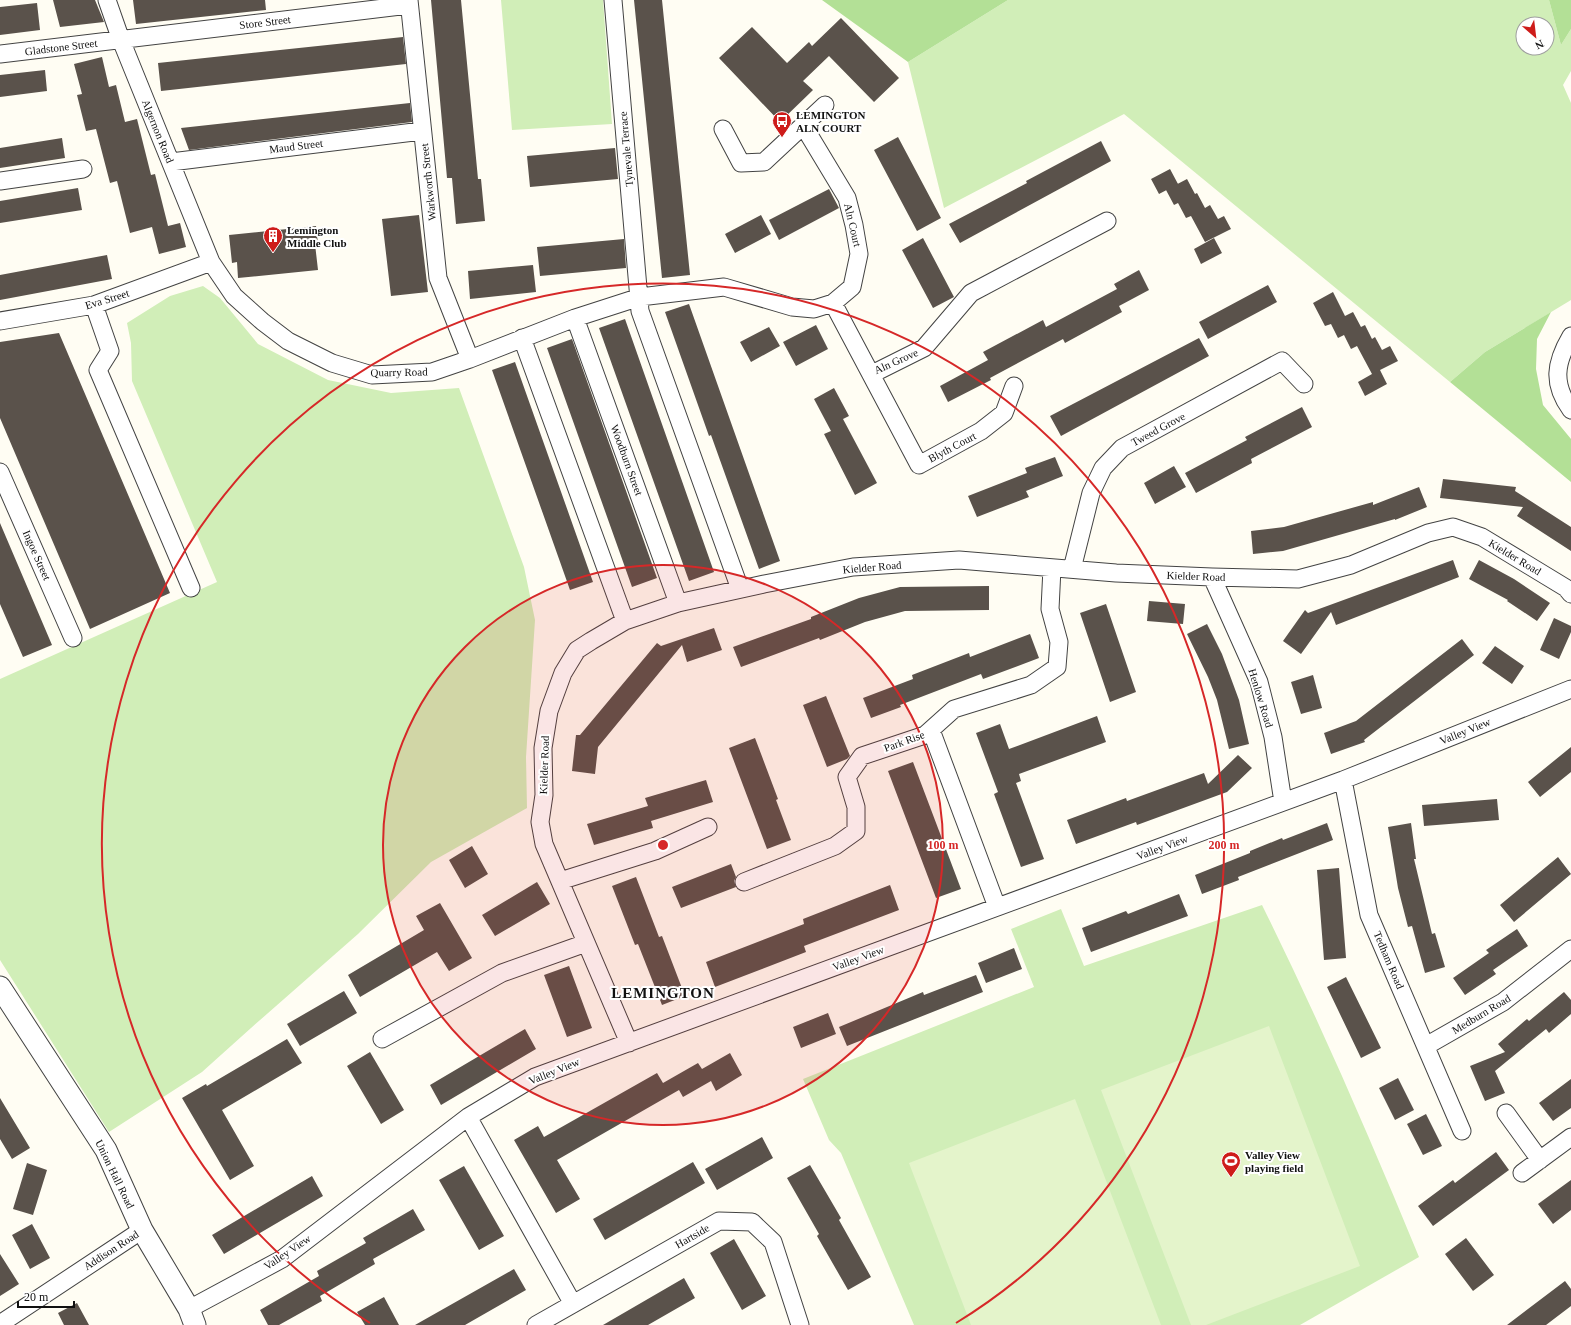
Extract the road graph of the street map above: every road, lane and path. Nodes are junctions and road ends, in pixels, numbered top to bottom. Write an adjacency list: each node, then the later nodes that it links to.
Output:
1 (107, 0): 4 (street, Algernon Road)
2 (613, 0): 15 (street, Tynevale Terrace)
3 (409, 2): 4 (street, Store Street); 9 (street, Warkworth Street)
4 (121, 40): 5 (street, Gladstone Street); 10 (street, Algernon Road)
5 (0, 54)
6 (825, 105): 7 (street)
7 (803, 125): 8 (street); 16 (street, Aln Court)
8 (723, 129)
9 (422, 131): 10 (street, Maud Street); 22 (street, Warkworth Street)
10 (171, 162): 14 (street, Algernon Road)
11 (83, 169): 12 (street)
12 (0, 181)
13 (1107, 221): 23 (street, Aln Grove)
14 (211, 262): 17 (street, Eva Street); 22 (street, Quarry Road)
15 (640, 297): 16 (street); 18 (street, Quarry Road); 32 (street, Tynevale Terrace)
16 (834, 303): 23 (street, Aln Grove)
17 (94, 305): 19 (street, Eva Street); 31 (street)
18 (575, 318): 21 (street, Quarry Road); 34 (street, Woodburn Street)
19 (0, 321)
20 (1571, 336): 26 (street)
21 (522, 338): 22 (street, Quarry Road); 35 (street)
22 (470, 359)
23 (872, 374): 25 (street, Blyth Court)
24 (1304, 384): 29 (street, Tweed Grove)
25 (1014, 386)
26 (1571, 410)
27 (0, 472): 36 (street, Ingoe Street)
28 (1052, 568): 29 (street, Kielder Road); 32 (street, Kielder Road); 38 (street, Park Rise)
29 (1072, 569): 30 (street, Kielder Road)
30 (1212, 577): 33 (street, Kielder Road); 40 (street, Henlow Road)
31 (191, 588)
32 (740, 589): 34 (street, Kielder Road)
33 (1571, 594)
34 (678, 603): 35 (street, Kielder Road)
35 (625, 621): 42 (street, Kielder Road)
36 (73, 638)
37 (1571, 690): 39 (street, Valley View)
38 (931, 730): 43 (street, Park Rise); 44 (street)
39 (1343, 780): 40 (street, Valley View); 50 (street, Tedham Road)
40 (1283, 802): 44 (street, Valley View)
41 (708, 827): 42 (street)
42 (560, 881): 45 (street, Kielder Road)
43 (744, 882)
44 (997, 907): 49 (street, Valley View)
45 (586, 943): 48 (street); 49 (street, Kielder Road)
46 (1571, 949): 50 (street, Medburn Road)
47 (0, 987): 57 (street, Union Hall Road)
48 (382, 1039)
49 (629, 1043): 52 (street, Valley View)
50 (1426, 1046): 53 (street, Tedham Road)
51 (1506, 1113): 55 (street)
52 (468, 1117): 58 (street); 59 (street, Valley View)
53 (1462, 1131)
54 (1571, 1137): 55 (street)
55 (1540, 1160): 56 (street)
56 (1522, 1173)
57 (142, 1230): 59 (street, Union Hall Road); 60 (street, Addison Road)
58 (573, 1304): 61 (street, Hartside); 62 (street, Hartside)
59 (192, 1317)
60 (0, 1324)
61 (536, 1325)
62 (800, 1325)

